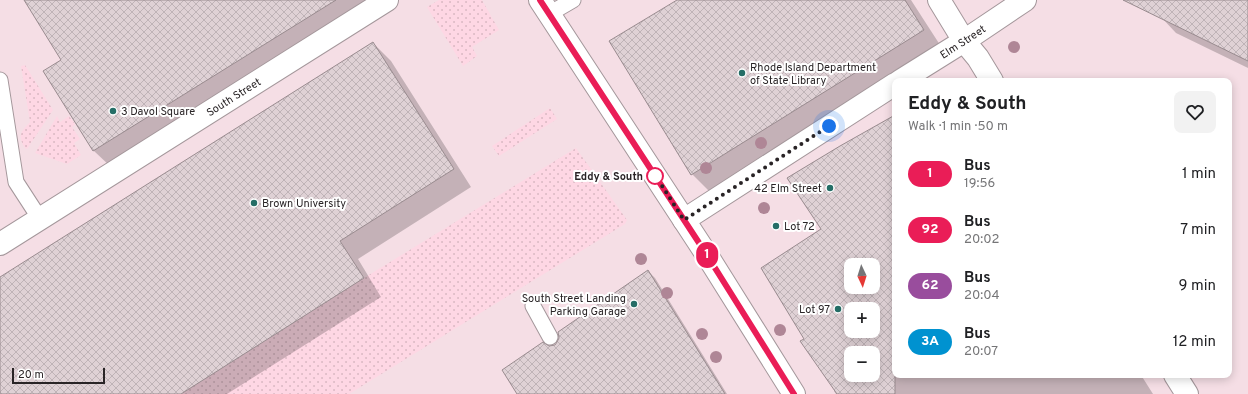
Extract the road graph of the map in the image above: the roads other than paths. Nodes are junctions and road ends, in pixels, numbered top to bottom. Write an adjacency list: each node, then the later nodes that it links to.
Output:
1 (387, 0): 11 (street, South Street)
2 (573, 0): 5 (lane)
3 (939, 0): 6 (street)
4 (1024, 0): 6 (street, Elm Street)
5 (544, 7): 12 (street)
6 (964, 41): 7 (street, Elm Street); 8 (street)
7 (905, 78)
8 (990, 78)
9 (0, 80): 11 (lane)
10 (892, 86): 12 (street)
11 (40, 219): 13 (street, South Street)
12 (684, 220): 17 (street)
13 (0, 244)
14 (534, 306): 15 (lane)
15 (550, 337)
16 (1177, 378): 18 (street)
17 (794, 394)
18 (1187, 394)

